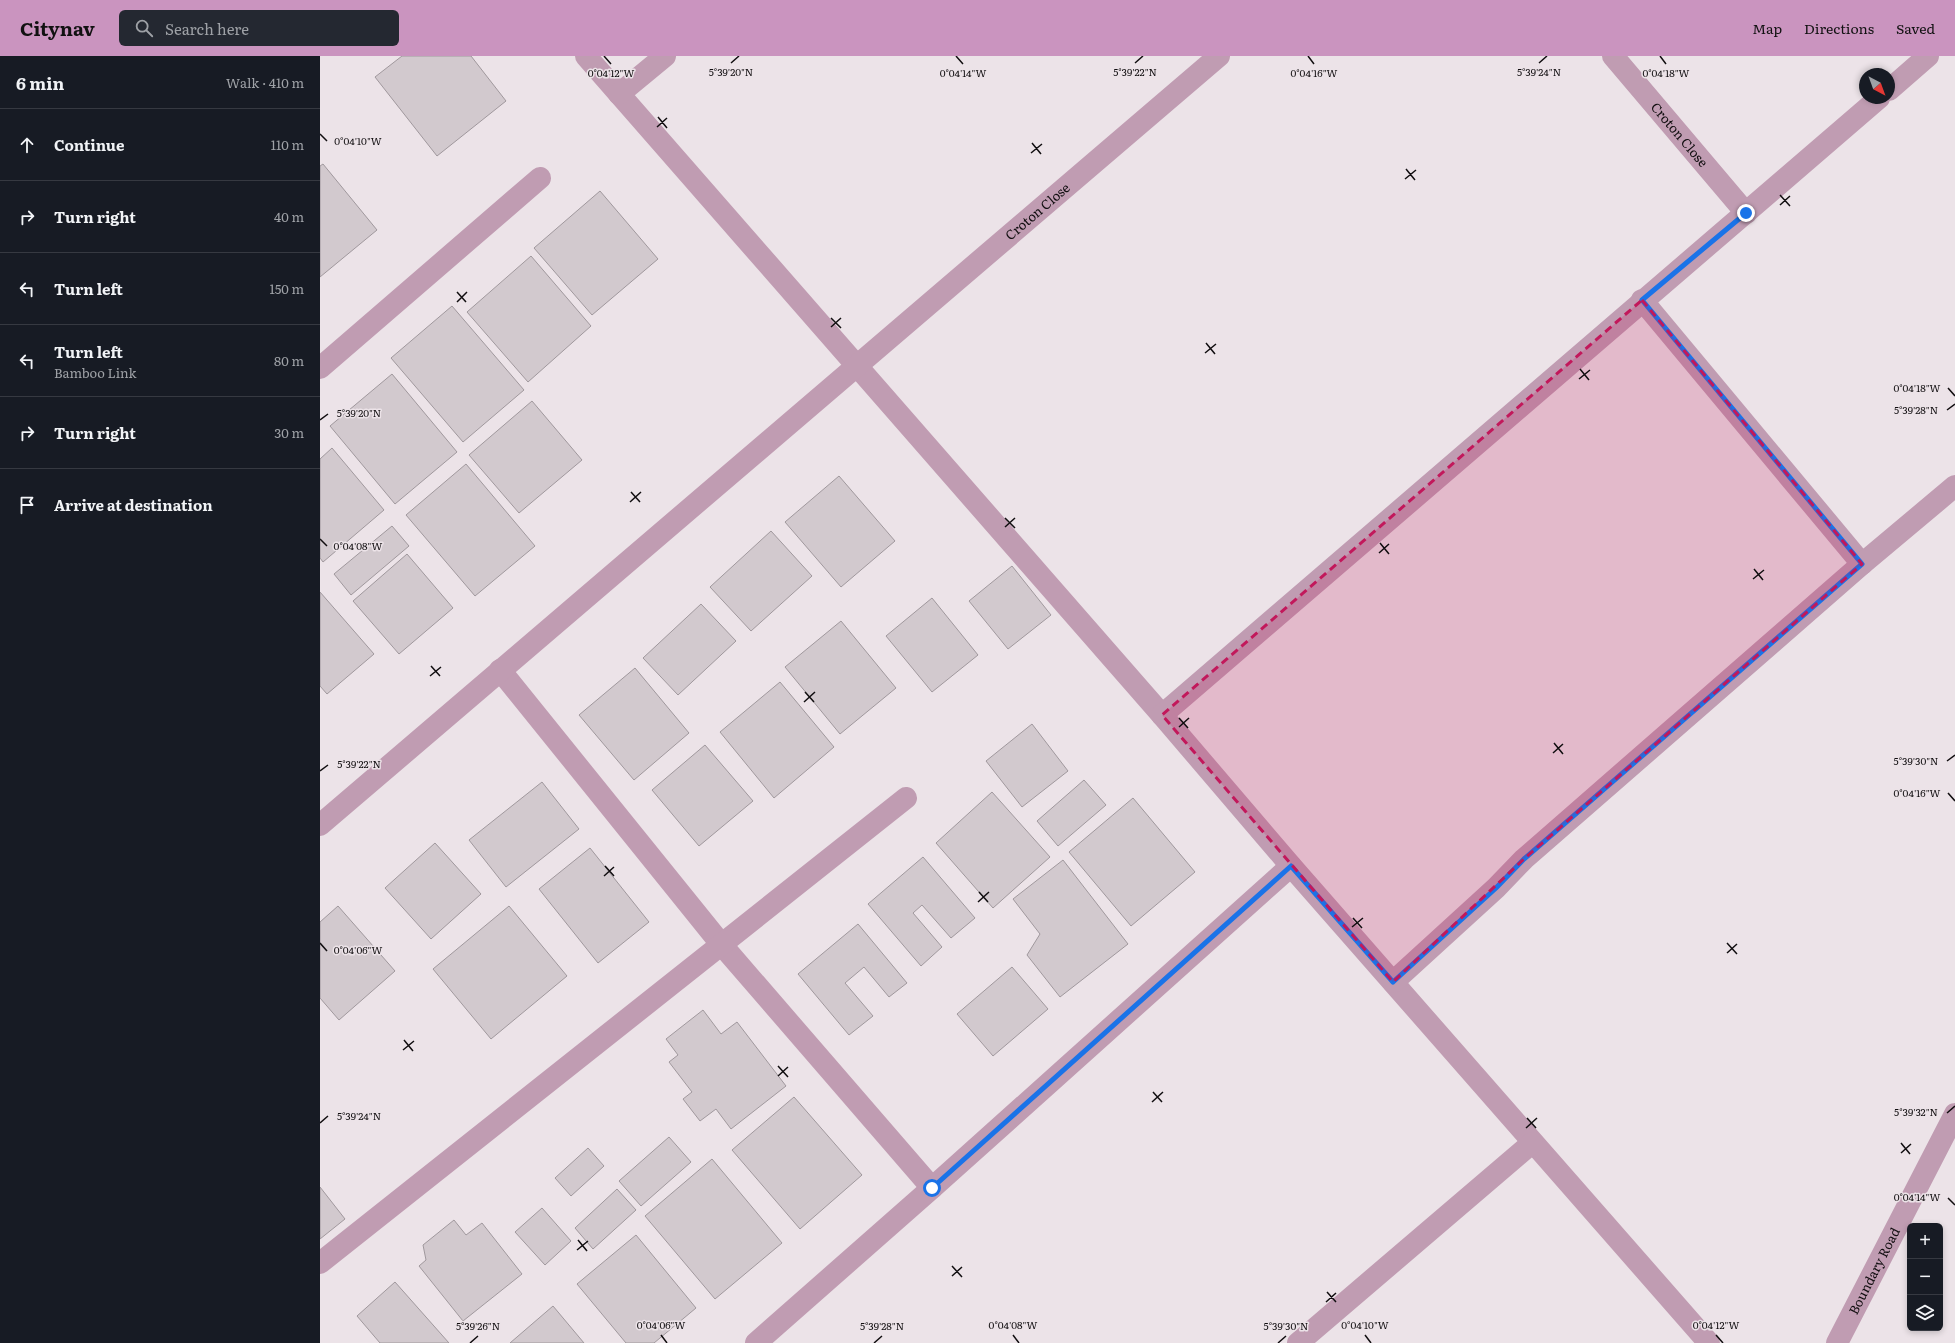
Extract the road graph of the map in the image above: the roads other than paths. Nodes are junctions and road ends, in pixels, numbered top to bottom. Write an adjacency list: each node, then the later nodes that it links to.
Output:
1 (586, 56): 7 (street)
2 (665, 56): 7 (street)
3 (1219, 56): 12 (street, Croton Close)
4 (1613, 56): 10 (street, Croton Close)
5 (1928, 56): 6 (street)
6 (1895, 85)
7 (619, 94): 12 (street)
8 (1872, 104): 10 (street)
9 (540, 178): 13 (street)
10 (1746, 213): 11 (street)
11 (1642, 300): 15 (street); 17 (street)
12 (855, 366): 16 (street, Croton Close); 17 (street)
13 (320, 368)
14 (1955, 486): 15 (street)
15 (1862, 564): 22 (street)
16 (500, 670): 19 (street, Croton Close); 21 (street)
17 (1162, 716): 20 (street)
18 (906, 798): 21 (street)
19 (320, 825)
20 (1291, 866): 22 (street); 25 (street)
21 (721, 944): 25 (street); 26 (street)
22 (1393, 982): 24 (street)
23 (1955, 1114): 30 (street, Boundary Road)
24 (1532, 1143): 28 (street); 29 (street)
25 (932, 1188): 27 (street)
26 (320, 1262)
27 (756, 1343)
28 (1298, 1343)
29 (1710, 1343)
30 (1837, 1343)

